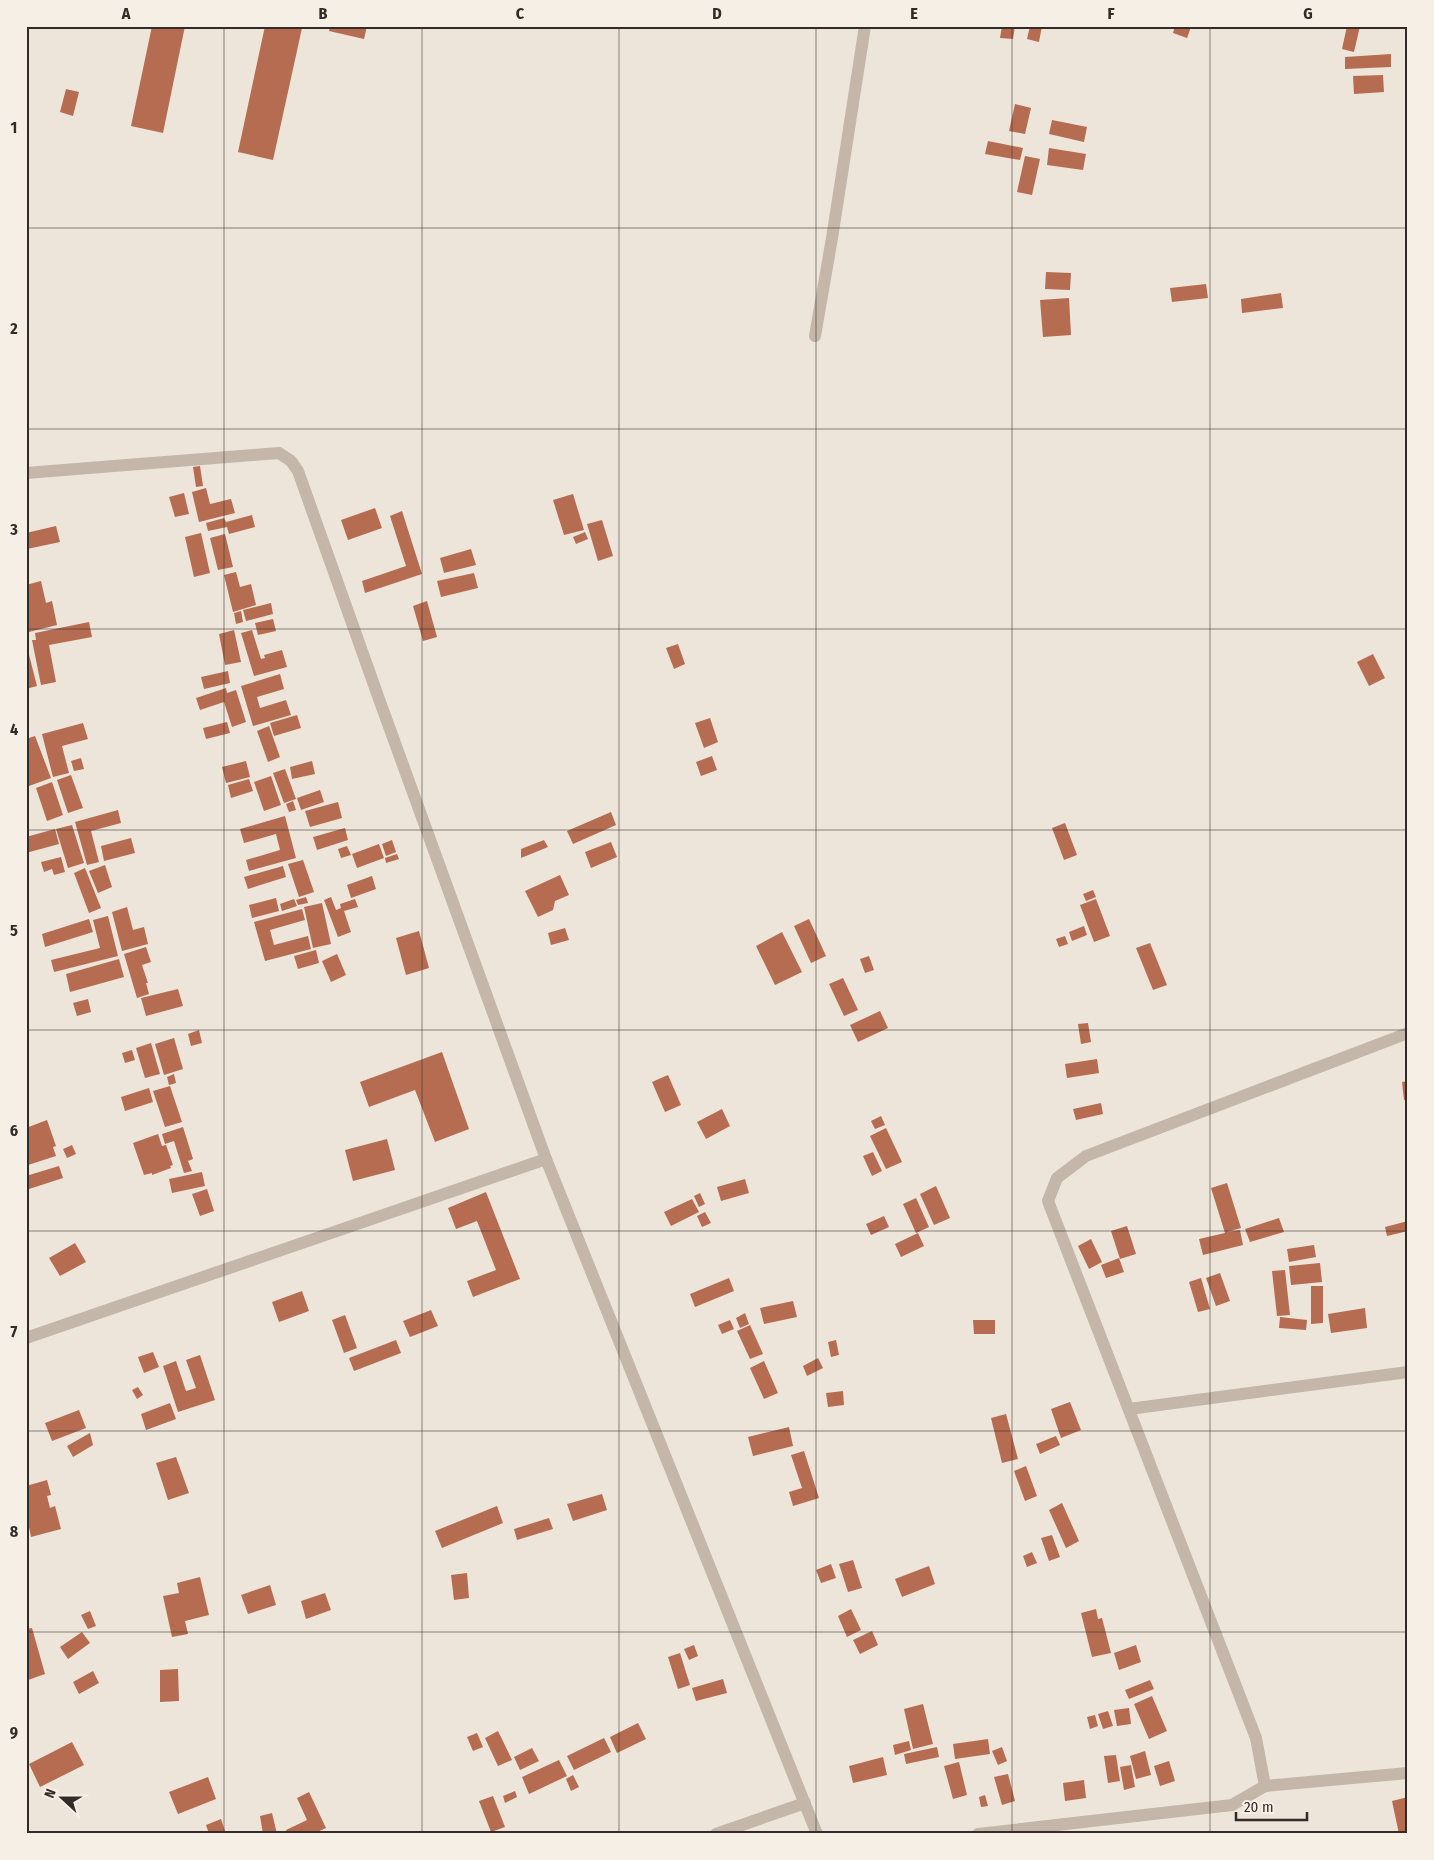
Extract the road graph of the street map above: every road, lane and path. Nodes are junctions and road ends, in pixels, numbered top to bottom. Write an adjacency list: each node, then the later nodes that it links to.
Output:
1 (865, 26): 2 (street)
2 (815, 336)
3 (26, 473): 5 (street)
4 (1408, 1033): 8 (street)
5 (546, 1159): 6 (street); 11 (street)
6 (26, 1338)
7 (1408, 1372): 8 (street)
8 (1129, 1409): 10 (street)
9 (1408, 1773): 10 (street)
10 (1265, 1786): 14 (street)
11 (805, 1803): 12 (street); 13 (street)
12 (716, 1834)
13 (817, 1834)
14 (978, 1834)

